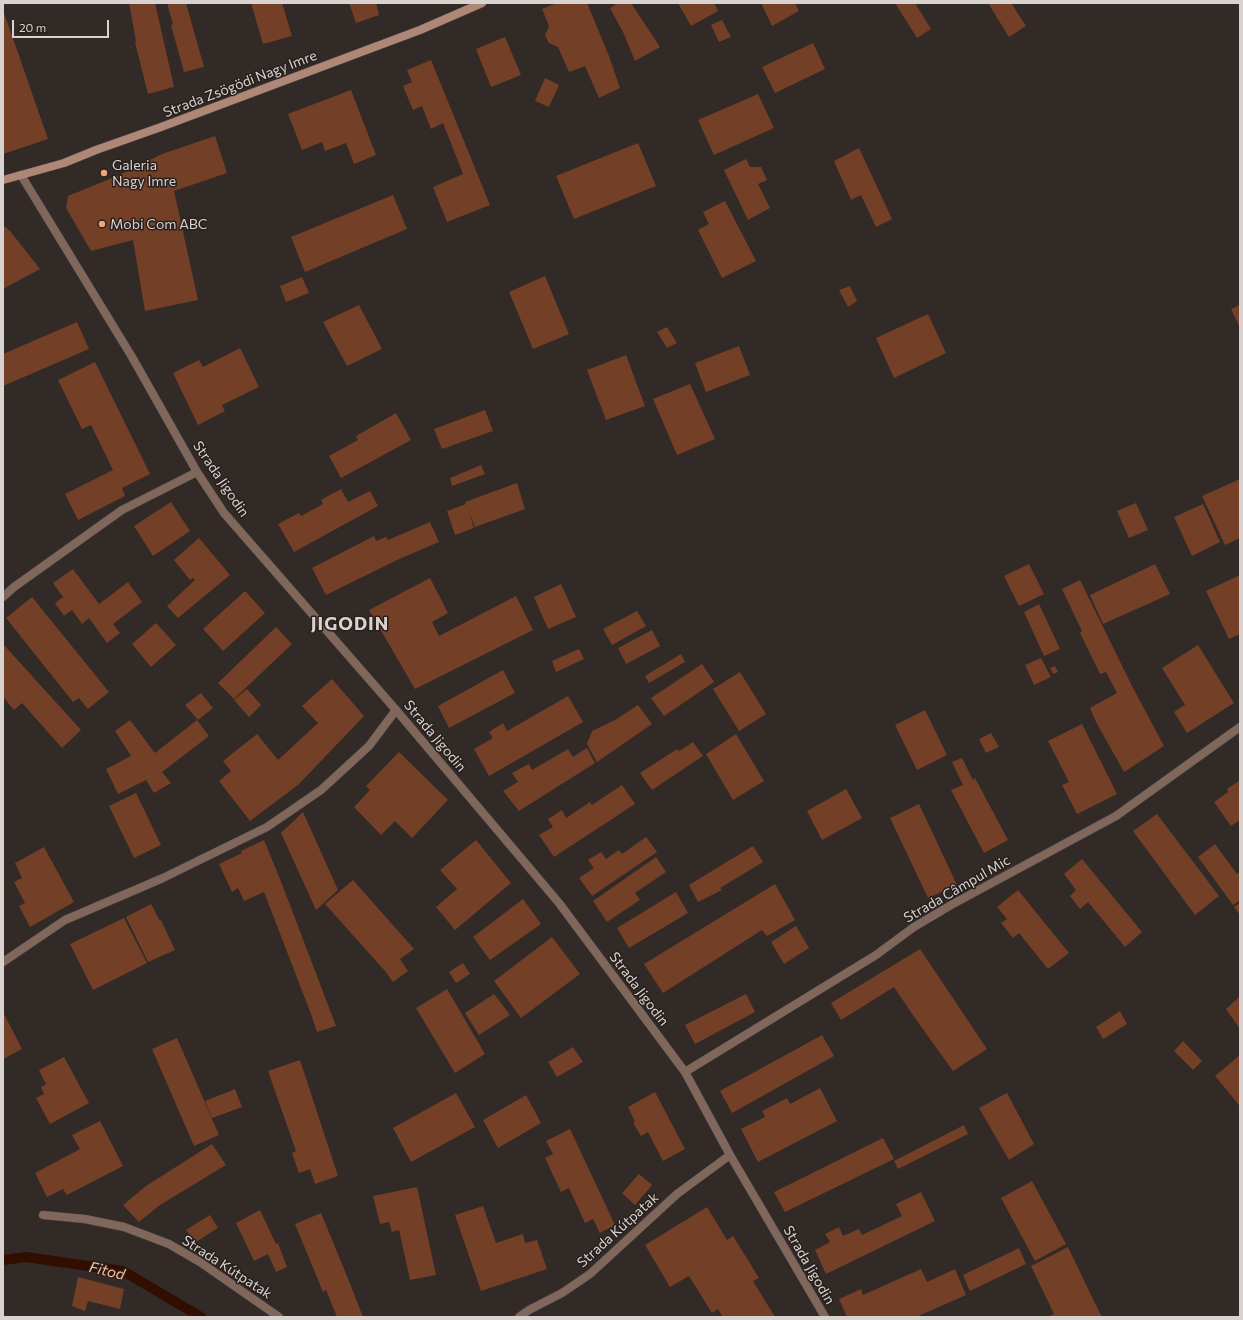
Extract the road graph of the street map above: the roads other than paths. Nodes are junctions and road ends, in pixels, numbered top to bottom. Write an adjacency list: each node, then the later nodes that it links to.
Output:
1 (482, 3): 2 (main road, Strada Zsögödi Nagy Imre)
2 (21, 175): 3 (main road, Strada Zsögödi Nagy Imre); 4 (street, Strada Jigodin)
3 (3, 180)
4 (197, 472): 5 (street); 6 (street, Strada Jigodin)
5 (3, 597)
6 (396, 710): 8 (street); 9 (street, Strada Jigodin)
7 (1240, 726): 9 (street, Strada Câmpul Mic)
8 (3, 962)
9 (685, 1072): 10 (street, Strada Jigodin)
10 (730, 1156): 13 (street, Strada Kútpatak); 14 (street, Strada Jigodin)
11 (43, 1215): 12 (street, Strada Kútpatak)
12 (279, 1317)
13 (519, 1317)
14 (825, 1317)

